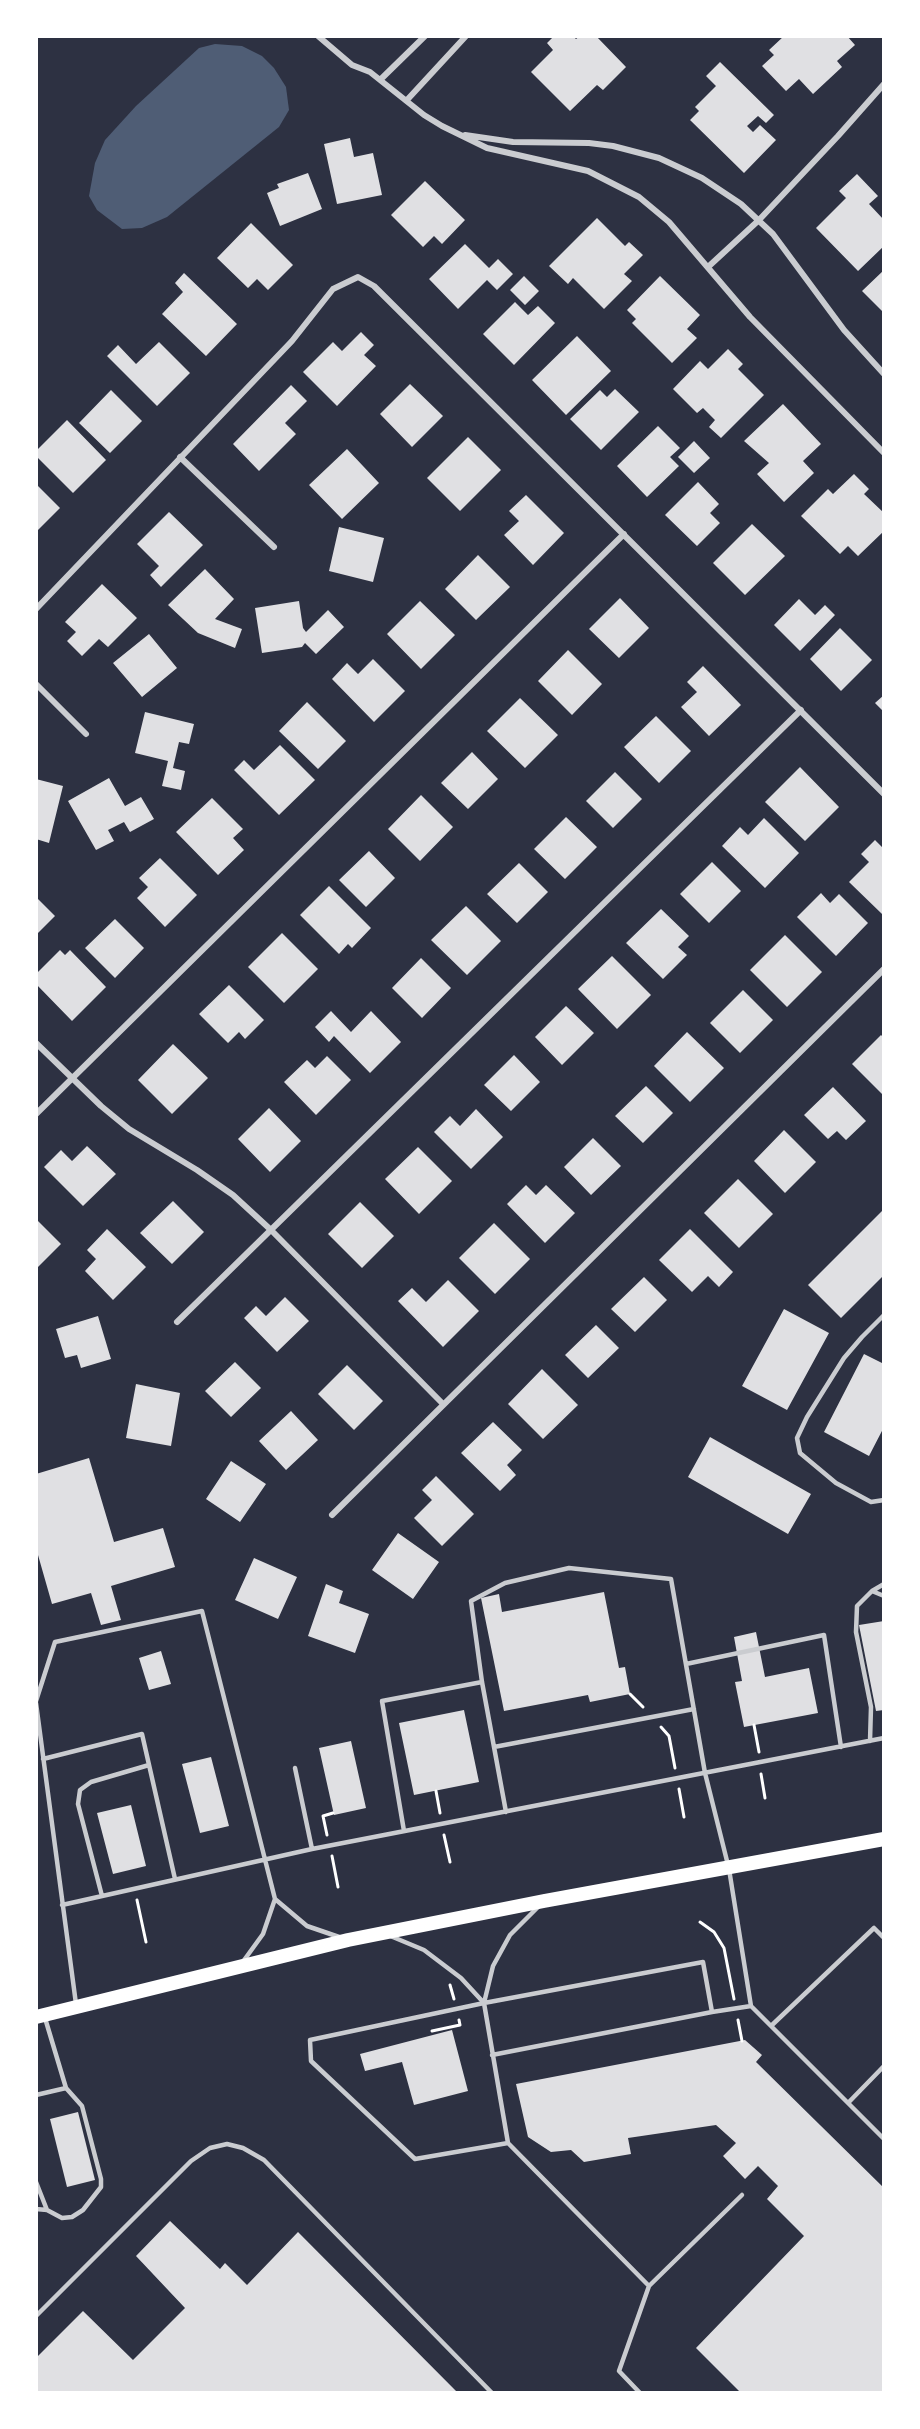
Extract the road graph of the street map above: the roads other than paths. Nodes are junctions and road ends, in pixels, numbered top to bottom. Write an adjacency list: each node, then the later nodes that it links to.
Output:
1 (318, 36): 4 (street)
2 (425, 36): 4 (street)
3 (466, 36): 6 (street)
4 (380, 80): 6 (street)
5 (884, 84): 8 (street)
6 (407, 100): 7 (street)
7 (462, 134): 8 (street); 9 (street)
8 (759, 220): 9 (street); 10 (street)
9 (708, 267): 11 (street)
10 (884, 374)
11 (884, 453)
12 (180, 457): 13 (street); 14 (street); 15 (street)
13 (624, 534): 17 (street); 22 (street)
14 (274, 546)
15 (36, 609)
16 (36, 684): 18 (street)
17 (801, 710): 19 (street); 24 (street)
18 (86, 734)
19 (884, 794)
20 (884, 969): 27 (street)
21 (36, 1043): 22 (street)
22 (71, 1078): 23 (street); 24 (street)
23 (36, 1114)
24 (271, 1230): 26 (street); 27 (street)
25 (884, 1315): 28 (lane)
26 (177, 1322)
27 (443, 1404): 29 (street)
28 (884, 1500)
29 (332, 1515)
30 (884, 1584): 31 (lane)
31 (872, 1591): 32 (lane); 38 (lane)
32 (884, 1596)
33 (686, 1664): 34 (lane); 36 (lane); 40 (lane)
34 (482, 1682): 39 (lane); 46 (lane)
35 (36, 1702): 41 (lane); 49 (lane)
36 (694, 1709): 39 (lane); 44 (lane)
37 (884, 1738): 38 (lane)
38 (870, 1741): 40 (lane)
39 (494, 1747): 45 (lane)
40 (841, 1747): 44 (lane)
41 (43, 1759): 42 (lane); 55 (lane)
42 (149, 1765): 51 (lane); 52 (lane)
43 (295, 1768): 48 (lane)
44 (705, 1773): 45 (lane); 50 (lane)
45 (506, 1812): 46 (lane)
46 (404, 1831): 48 (lane)
47 (884, 1839): 50 (main road)
48 (312, 1849): 49 (lane)
49 (265, 1859): 51 (lane); 53 (lane)
50 (729, 1869): 54 (main road); 61 (lane)
51 (175, 1879): 52 (lane)
52 (102, 1896): 55 (lane)
53 (275, 1899): 58 (lane); 59 (lane)
54 (544, 1901): 56 (main road); 60 (lane)
55 (62, 1905): 62 (lane)
56 (383, 1933): 58 (main road); 60 (lane)
57 (884, 1938): 65 (lane)
58 (348, 1940): 59 (main road)
59 (239, 1966): 62 (main road)
60 (484, 2003): 63 (lane); 66 (lane); 72 (lane)
61 (751, 2006): 63 (lane); 65 (lane)
62 (76, 2007): 64 (main road)
63 (712, 2012): 66 (lane)
64 (40, 2016): 68 (lane)
65 (771, 2026): 70 (lane)
66 (492, 2055): 72 (lane)
67 (884, 2066): 70 (lane)
68 (66, 2088): 69 (lane); 76 (lane)
69 (36, 2095)
70 (848, 2103): 71 (lane)
71 (884, 2139)
72 (508, 2143): 77 (lane)
73 (36, 2182): 76 (lane)
74 (742, 2195): 77 (lane)
75 (36, 2209): 76 (lane)
76 (47, 2210)
77 (649, 2286): 80 (lane)
78 (36, 2316): 79 (lane)
79 (492, 2393)
80 (640, 2393)

